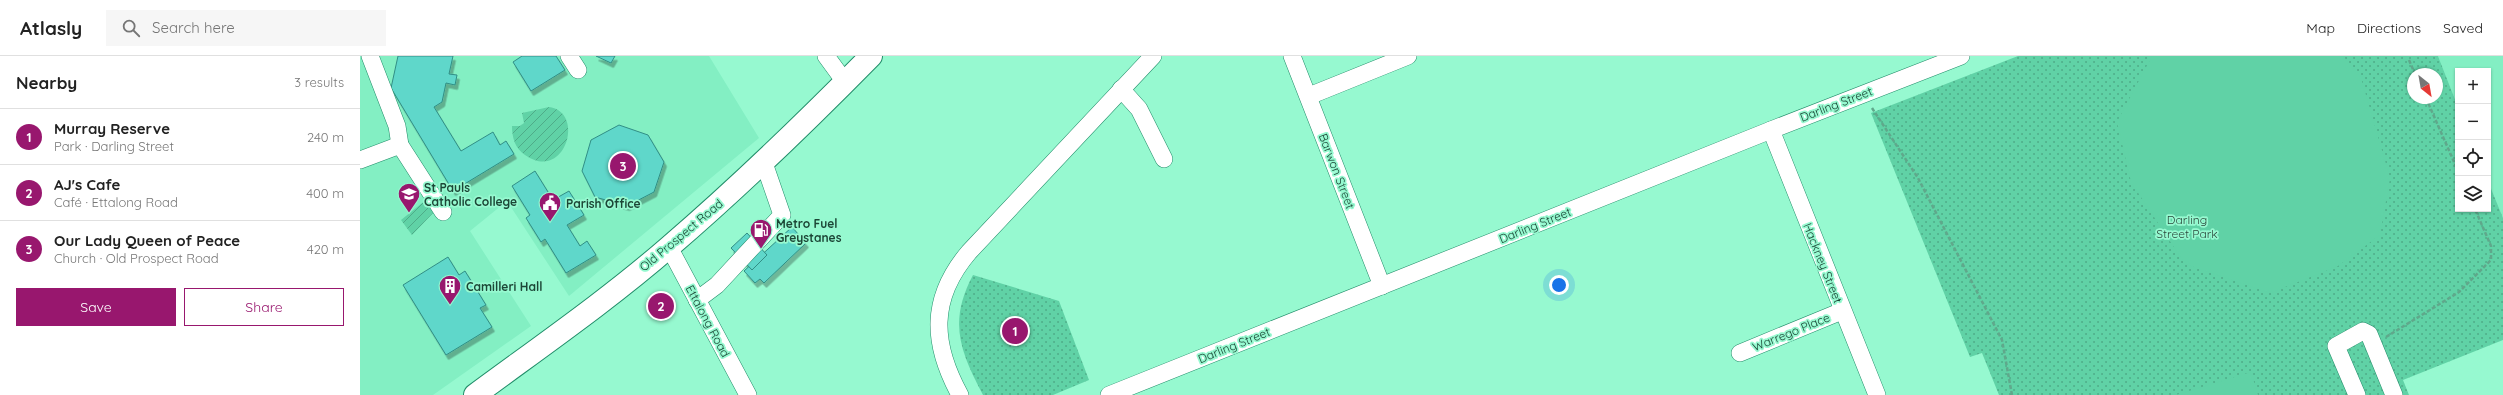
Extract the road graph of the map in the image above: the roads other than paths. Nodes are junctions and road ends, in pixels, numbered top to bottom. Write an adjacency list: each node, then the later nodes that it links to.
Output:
1 (370, 56): 14 (street)
2 (569, 56): 9 (street)
3 (826, 56): 10 (street)
4 (871, 56): 10 (main road, Old Prospect Road)
5 (1152, 56): 11 (street)
6 (1292, 56): 12 (street, Barwon Street)
7 (1408, 56): 12 (street)
8 (1961, 56): 13 (street, Darling Street)
9 (578, 70)
10 (845, 82): 17 (main road, Old Prospect Road)
11 (1121, 89): 15 (street); 26 (street)
12 (1309, 96): 20 (street, Barwon Street)
13 (1771, 130): 20 (street, Darling Street); 22 (street, Hackney Street)
14 (400, 145): 16 (street); 18 (street)
15 (1164, 159)
16 (360, 160)
17 (764, 163): 19 (main road, Old Prospect Road); 21 (street)
18 (443, 212)
19 (669, 247): 21 (street, Ettalong Road); 24 (main road, Old Prospect Road)
20 (1382, 286): 27 (street, Darling Street)
21 (697, 300): 25 (street, Ettalong Road)
22 (1842, 311): 23 (street, Warrego Place); 28 (street, Hackney Street)
23 (1740, 353)
24 (475, 395)
25 (748, 395)
26 (960, 395)
27 (1109, 395)
28 (1877, 395)
29 (2357, 395): 30 (street)
30 (2394, 395)

